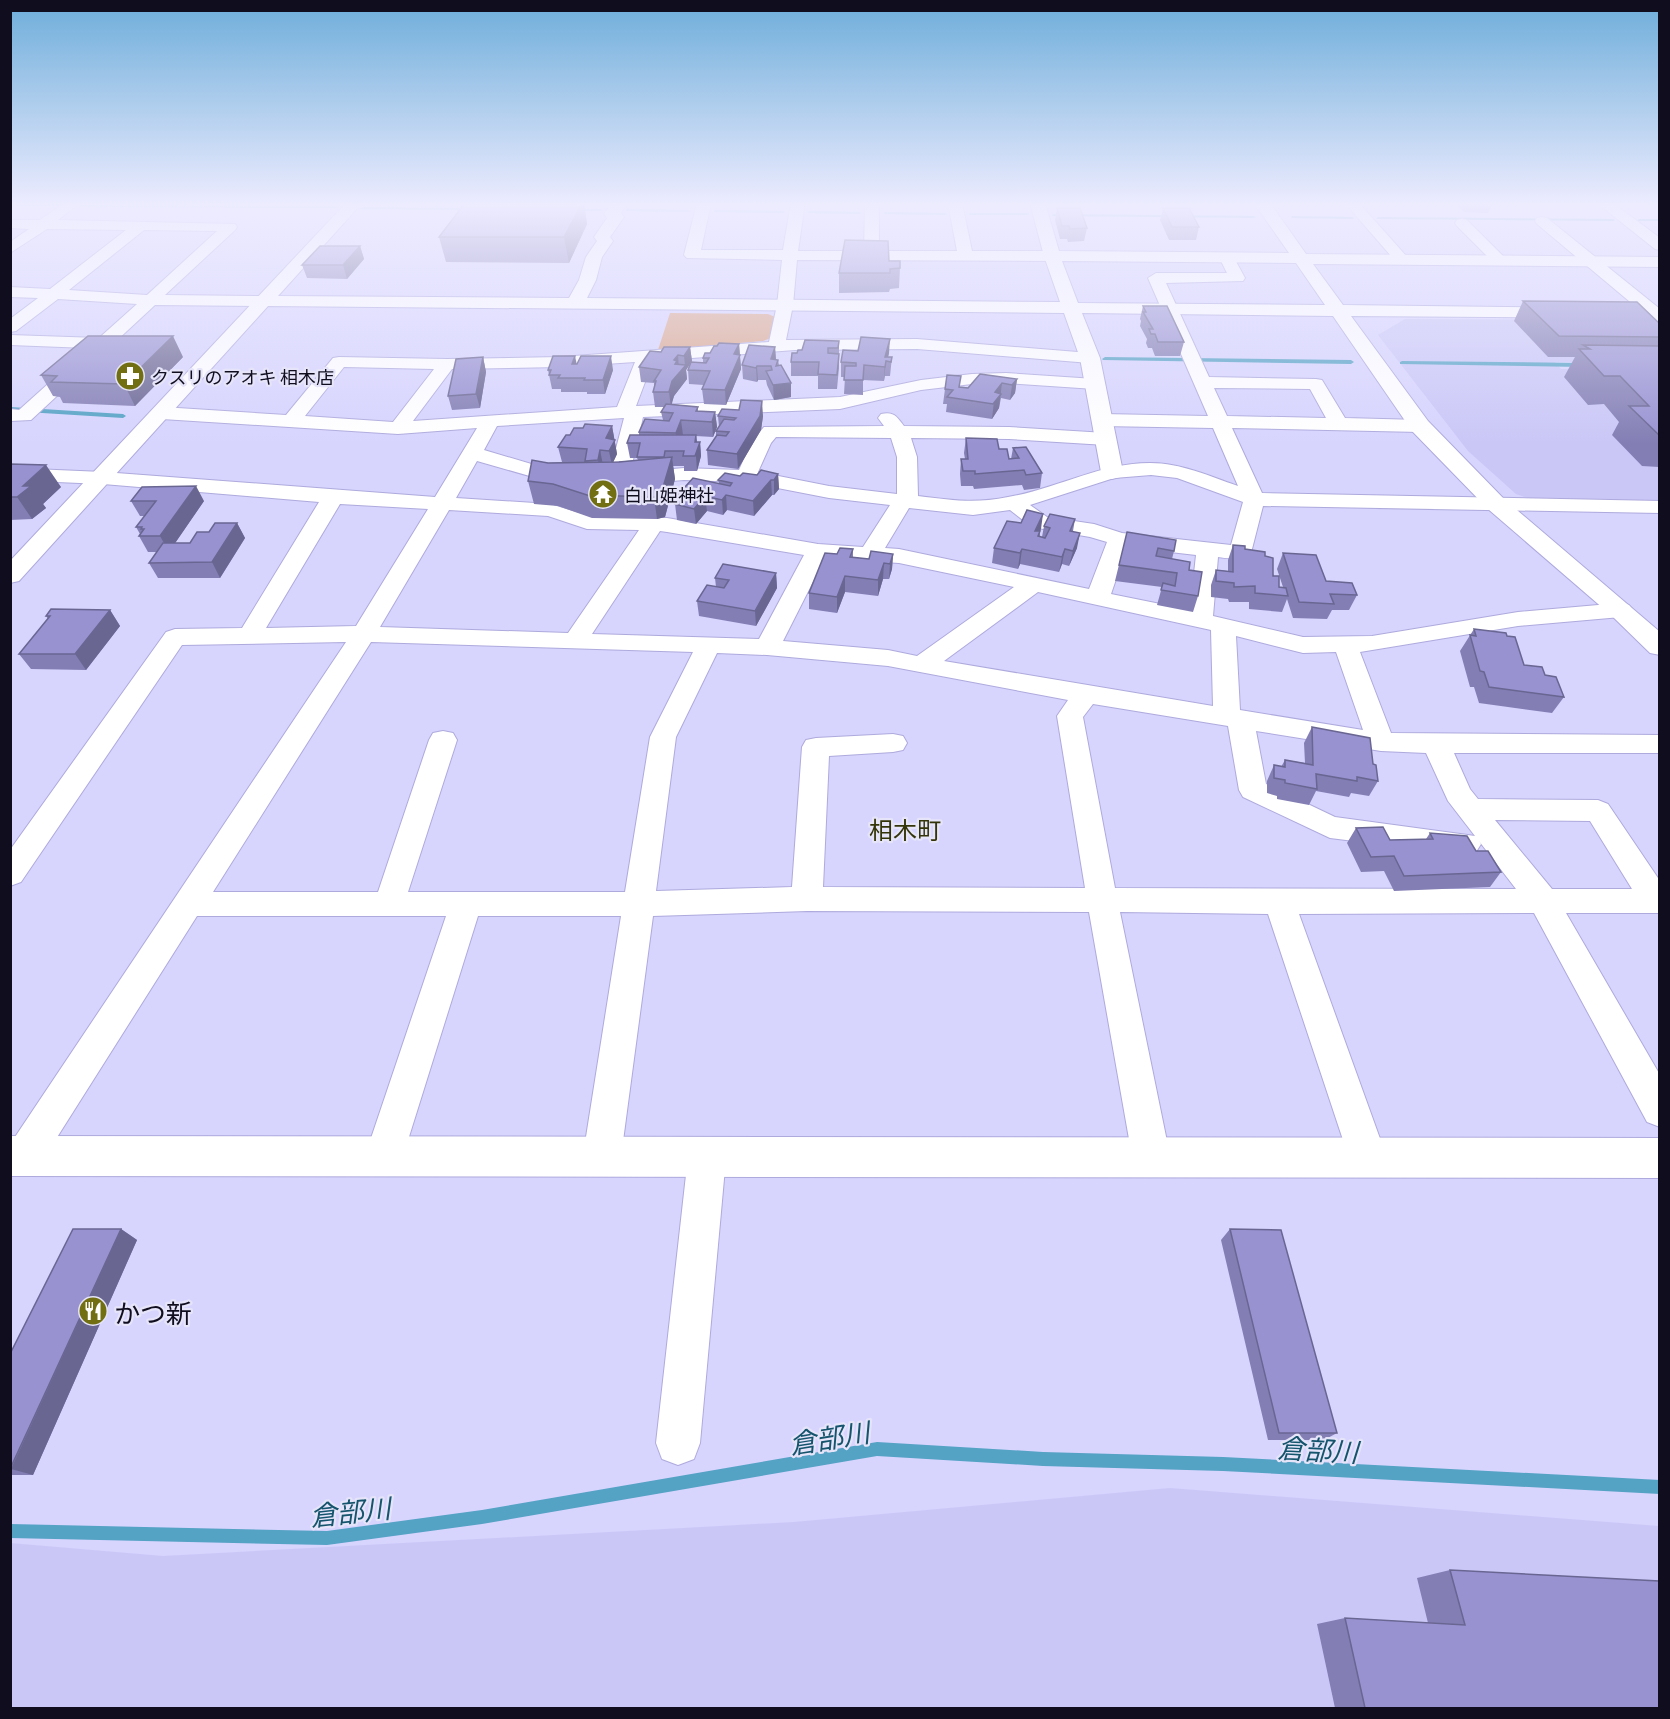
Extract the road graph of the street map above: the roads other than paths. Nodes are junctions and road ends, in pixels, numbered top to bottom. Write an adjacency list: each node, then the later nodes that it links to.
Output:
1 (68, 283): 11 (street)
2 (169, 283): 12 (street)
3 (280, 283): 13 (street)
4 (587, 283): 14 (street)
5 (787, 283): 15 (street)
6 (1062, 283): 16 (street)
7 (1158, 283): 17 (street)
8 (1318, 283): 18 (street)
9 (1619, 283): 19 (street)
10 (10, 292): 11 (street)
11 (54, 294): 12 (street); 20 (street)
12 (151, 300): 13 (street); 22 (street)
13 (263, 301): 14 (street); 33 (street)
14 (575, 304): 15 (street)
15 (785, 305): 16 (street); 23 (street)
16 (1071, 309): 17 (street); 25 (street)
17 (1170, 310): 18 (street); 27 (street)
18 (1337, 311): 19 (street); 38 (street)
19 (1655, 311)
20 (10, 327)
21 (10, 340): 22 (street)
22 (104, 343): 31 (street)
23 (776, 347): 24 (street); 25 (street)
24 (646, 356): 26 (street); 32 (street)
25 (1090, 358): 28 (street)
26 (447, 364): 34 (street); 39 (street)
27 (1196, 368): 36 (street); 37 (street)
28 (1095, 384): 29 (street); 40 (street)
29 (871, 396): 30 (street); 42 (street)
30 (774, 407): 32 (street); 41 (street)
31 (24, 412)
32 (629, 412): 35 (street); 50 (street)
33 (162, 413): 34 (street); 49 (street)
34 (291, 421): 39 (street)
35 (490, 421): 39 (street); 44 (street)
36 (1220, 424): 37 (street); 40 (street); 52 (street)
37 (1340, 424): 38 (street)
38 (1420, 426): 57 (street)
39 (398, 428)
40 (1104, 430): 43 (street); 46 (street)
41 (771, 431): 42 (street); 48 (street)
42 (898, 431): 43 (street); 53 (street)
43 (1009, 434): 45 (street)
44 (472, 453): 50 (street); 55 (street)
45 (1021, 453)
46 (1112, 472): 52 (street); 54 (street)
47 (10, 474): 49 (street)
48 (746, 476): 53 (street); 56 (street)
49 (103, 478): 51 (street); 63 (street)
50 (618, 479): 56 (street)
51 (333, 497): 55 (street); 69 (street)
52 (1254, 499): 57 (street); 60 (street)
53 (905, 501): 54 (street); 62 (street)
54 (1014, 503): 59 (street)
55 (441, 504): 56 (street); 68 (street)
56 (671, 504): 61 (street); 70 (street)
57 (1496, 504): 58 (street); 66 (street)
58 (1659, 507)
59 (1119, 539): 60 (street); 65 (street)
60 (1208, 549): 67 (street)
61 (818, 551): 62 (street); 73 (street)
62 (870, 554): 64 (street)
63 (10, 576)
64 (1034, 585): 65 (street); 75 (street)
65 (1098, 598): 67 (street)
66 (1621, 610): 71 (street); 74 (street)
67 (1212, 623): 71 (street); 77 (street)
68 (364, 634): 69 (street); 70 (street); 90 (street)
69 (249, 636): 85 (street)
70 (575, 641): 72 (street)
71 (1345, 644): 79 (street)
72 (709, 645): 73 (street); 94 (street)
73 (767, 647): 75 (street)
74 (1659, 647)
75 (922, 664): 76 (street)
76 (1086, 694): 77 (street); 87 (street)
77 (1233, 718): 79 (street); 84 (street)
78 (443, 740): 92 (street)
79 (1381, 742): 81 (street)
80 (893, 743): 86 (street)
81 (1436, 744): 82 (street); 83 (street)
82 (1659, 744)
83 (1470, 809): 84 (street); 89 (street)
84 (1502, 848): 88 (street)
85 (10, 874)
86 (807, 899): 87 (street); 94 (street)
87 (1102, 900): 91 (street); 99 (street)
88 (1543, 900): 89 (street); 91 (street); 95 (street)
89 (1658, 901)
90 (189, 903): 92 (street); 96 (street)
91 (1280, 903): 101 (street)
92 (389, 904): 93 (street)
93 (466, 904): 94 (street); 97 (street)
94 (639, 904): 98 (street)
95 (1659, 1110)
96 (17, 1156): 97 (street)
97 (384, 1156): 98 (street)
98 (602, 1156): 100 (street)
99 (1151, 1156): 100 (street); 101 (street)
100 (706, 1157): 103 (street)
101 (1368, 1158): 102 (street)
102 (1659, 1158)
103 (678, 1443)

